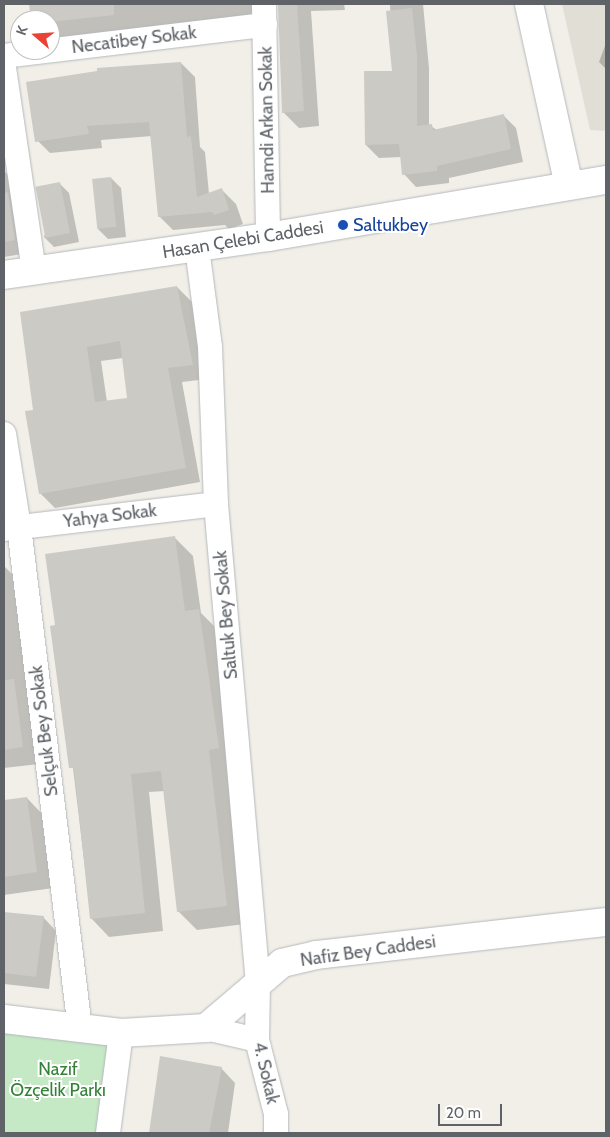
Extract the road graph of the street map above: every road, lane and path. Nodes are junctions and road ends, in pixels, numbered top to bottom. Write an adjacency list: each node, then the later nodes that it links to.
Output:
1 (529, 4): 6 (street)
2 (264, 14): 3 (street, Necatibey Sokak); 7 (street, Hamdi Arkan Sokak)
3 (4, 56)
4 (4, 68): 9 (street)
5 (606, 180): 6 (street, Hasan Çelebi Caddesi)
6 (569, 186): 7 (street, Hasan Çelebi Caddesi)
7 (268, 237): 8 (street, Hasan Çelebi Caddesi)
8 (197, 248): 9 (street, Hasan Çelebi Caddesi); 12 (street, Saltuk Bey Sokak)
9 (34, 271): 10 (street, Hasan Çelebi Caddesi)
10 (4, 275)
11 (4, 434): 13 (street, Selçuk Bey Sokak)
12 (216, 504): 13 (street, Yahya Sokak); 15 (street, Saltuk Bey Sokak)
13 (11, 528): 18 (street, Selçuk Bey Sokak)
14 (606, 922): 15 (street, Nafiz Bey Caddesi)
15 (258, 982): 17 (street, Nafiz Bey Caddesi); 20 (street, 4. Sokak)
16 (4, 1019): 18 (street)
17 (206, 1028): 19 (street); 20 (street)
18 (80, 1029): 19 (street)
19 (120, 1033): 21 (street)
20 (257, 1040): 22 (street, 4. Sokak)
21 (108, 1133)
22 (276, 1133)

